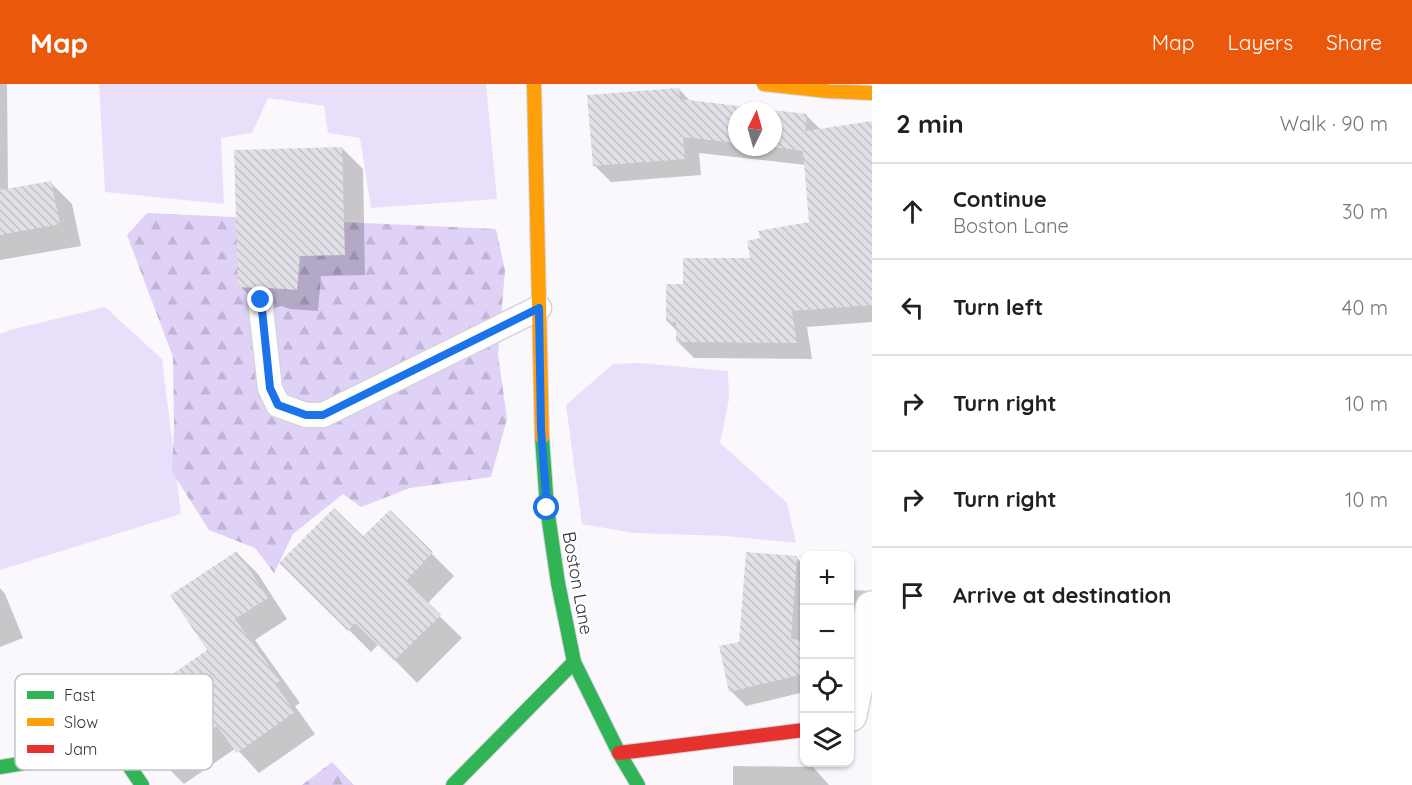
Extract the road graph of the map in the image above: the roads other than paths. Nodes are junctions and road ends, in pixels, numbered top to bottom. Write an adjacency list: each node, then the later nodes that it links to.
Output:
1 (534, 84): 5 (street, Boston Lane)
2 (764, 84): 3 (street)
3 (872, 93)
4 (261, 300): 5 (lane)
5 (539, 308): 7 (street, Boston Lane)
6 (872, 608): 8 (street)
7 (574, 662): 10 (street, Boston Lane); 15 (street)
8 (849, 713)
9 (800, 730): 10 (street)
10 (619, 753): 16 (street, Boston Lane)
11 (15, 765): 12 (street)
12 (0, 767)
13 (132, 770): 14 (street)
14 (142, 785)
15 (453, 785)
16 (638, 785)

